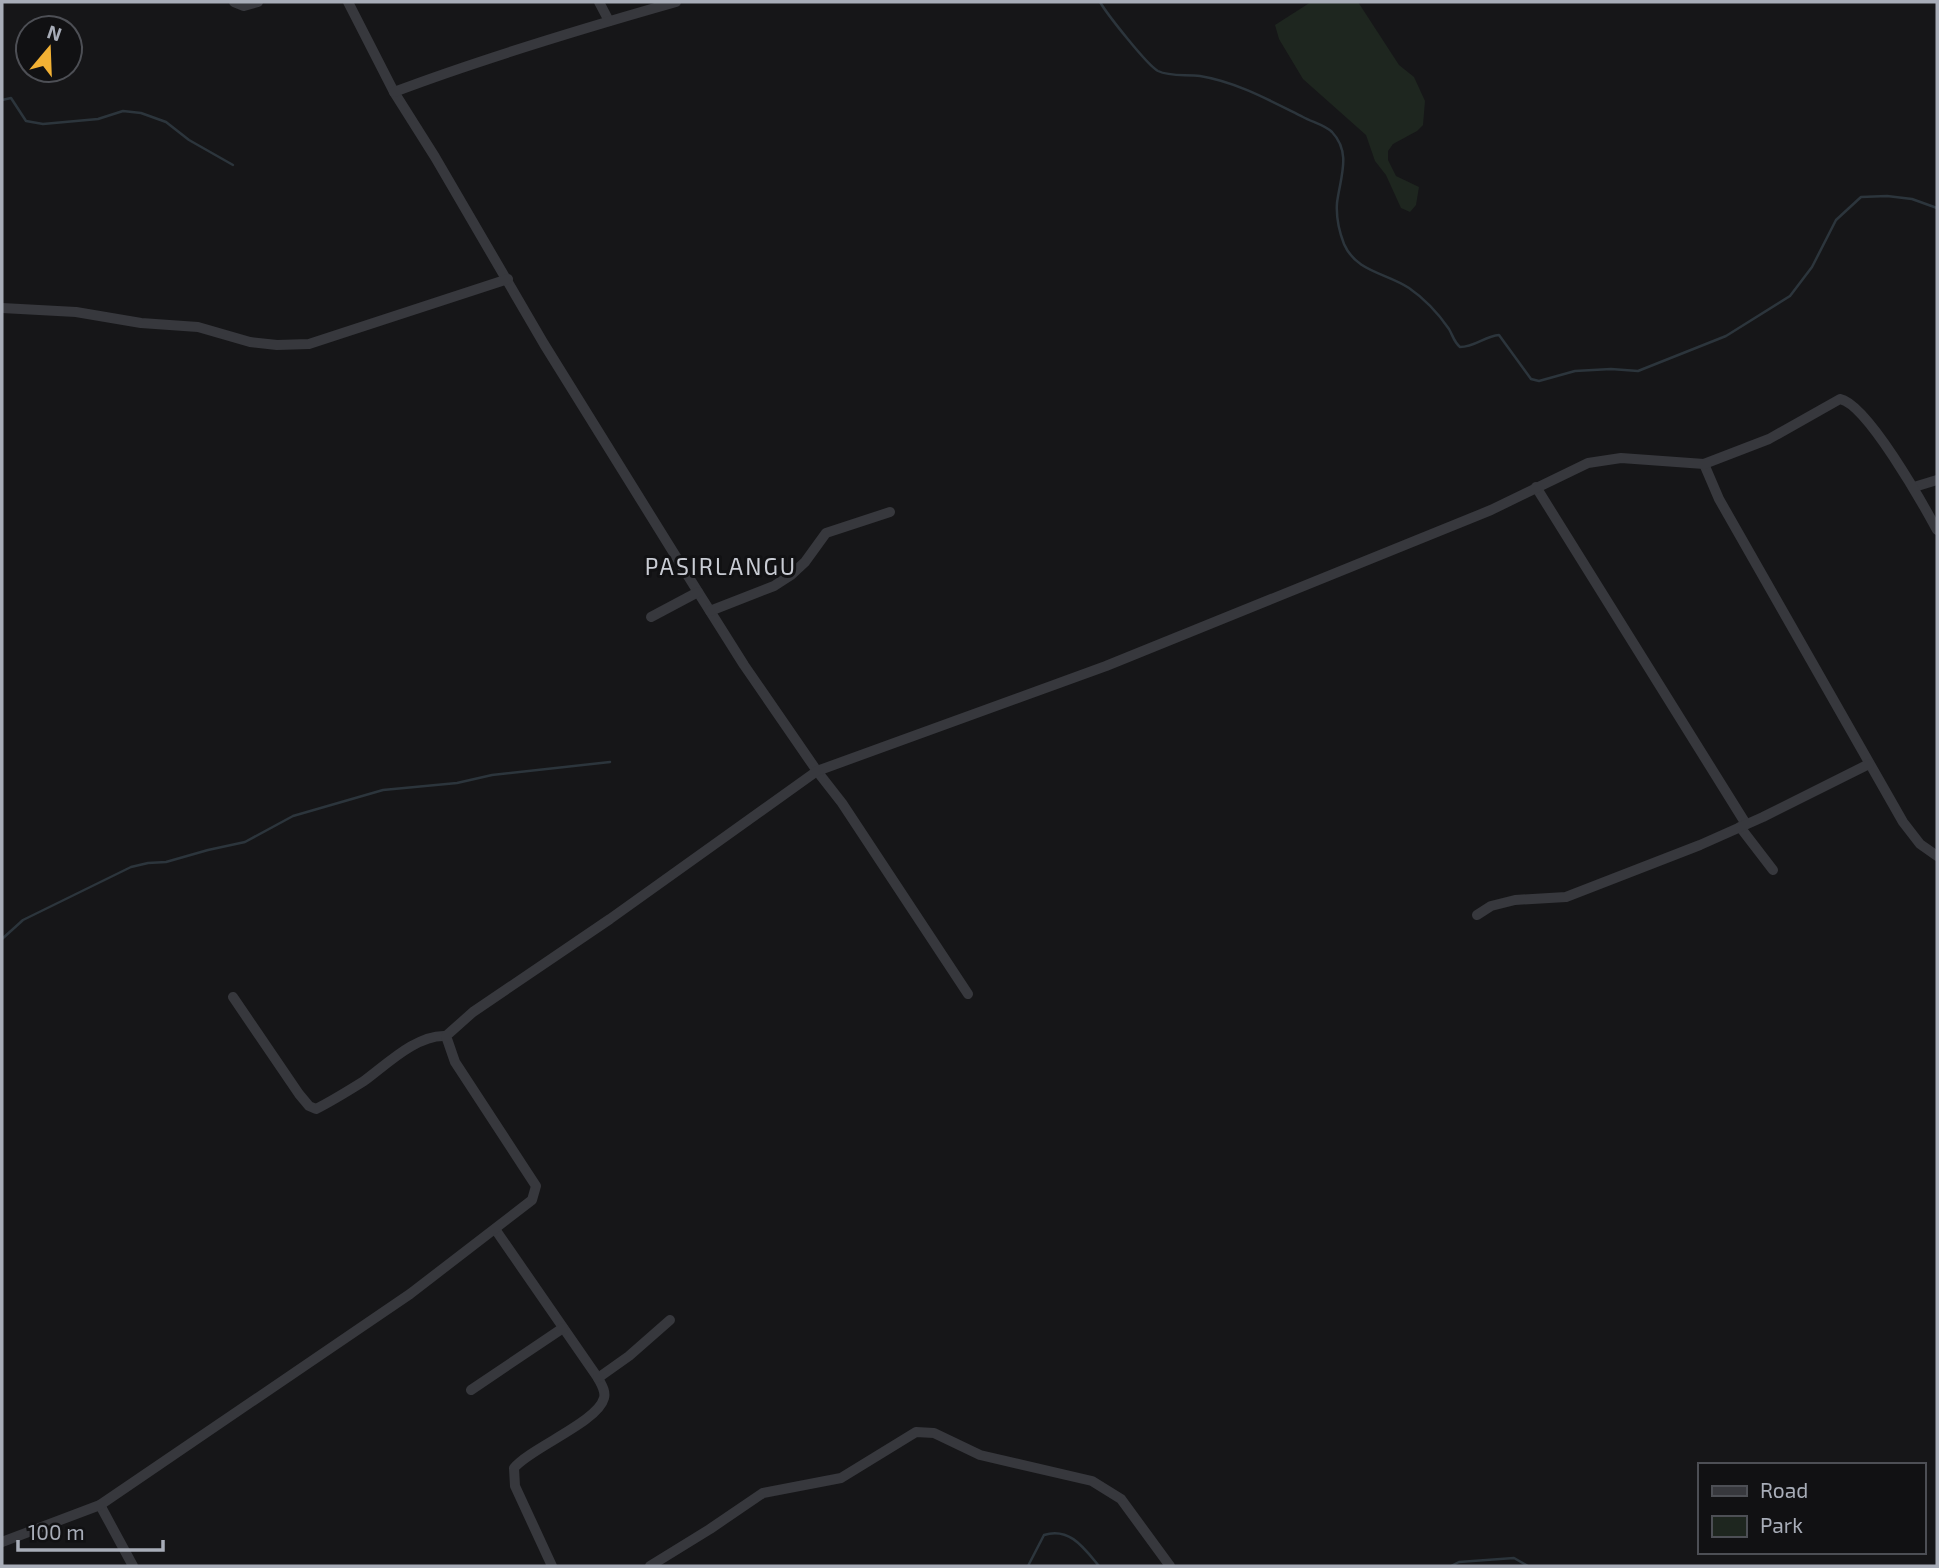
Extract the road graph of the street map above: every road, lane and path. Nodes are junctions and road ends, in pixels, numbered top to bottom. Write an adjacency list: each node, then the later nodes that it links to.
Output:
1 (234, 2): 2 (street)
2 (258, 2)
3 (348, 2): 7 (street)
4 (599, 2): 6 (street)
5 (676, 2): 6 (street)
6 (609, 21): 7 (street)
7 (394, 92): 8 (street)
8 (508, 279): 9 (street); 16 (street)
9 (2, 308)
10 (1704, 464): 12 (street); 13 (street); 19 (street)
11 (1937, 480): 13 (street)
12 (1536, 487): 20 (street); 21 (street)
13 (1914, 487): 15 (street)
14 (890, 512): 17 (street)
15 (1937, 530)
16 (698, 592): 17 (street); 18 (street)
17 (710, 611): 20 (street)
18 (651, 617)
19 (1869, 764): 21 (street); 22 (street)
20 (817, 771): 25 (street); 27 (street)
21 (1743, 826): 23 (street); 24 (street)
22 (1937, 856)
23 (1773, 870)
24 (1478, 915)
25 (968, 994)
26 (233, 997): 27 (street)
27 (446, 1036): 28 (street)
28 (495, 1228): 30 (street); 33 (street)
29 (670, 1320): 31 (street)
30 (563, 1328): 31 (street); 32 (street)
31 (598, 1378): 36 (street)
32 (471, 1390)
33 (100, 1505): 34 (street); 35 (street)
34 (2, 1542)
35 (133, 1566)
36 (552, 1566)
37 (650, 1566): 38 (street)
38 (1170, 1566)

